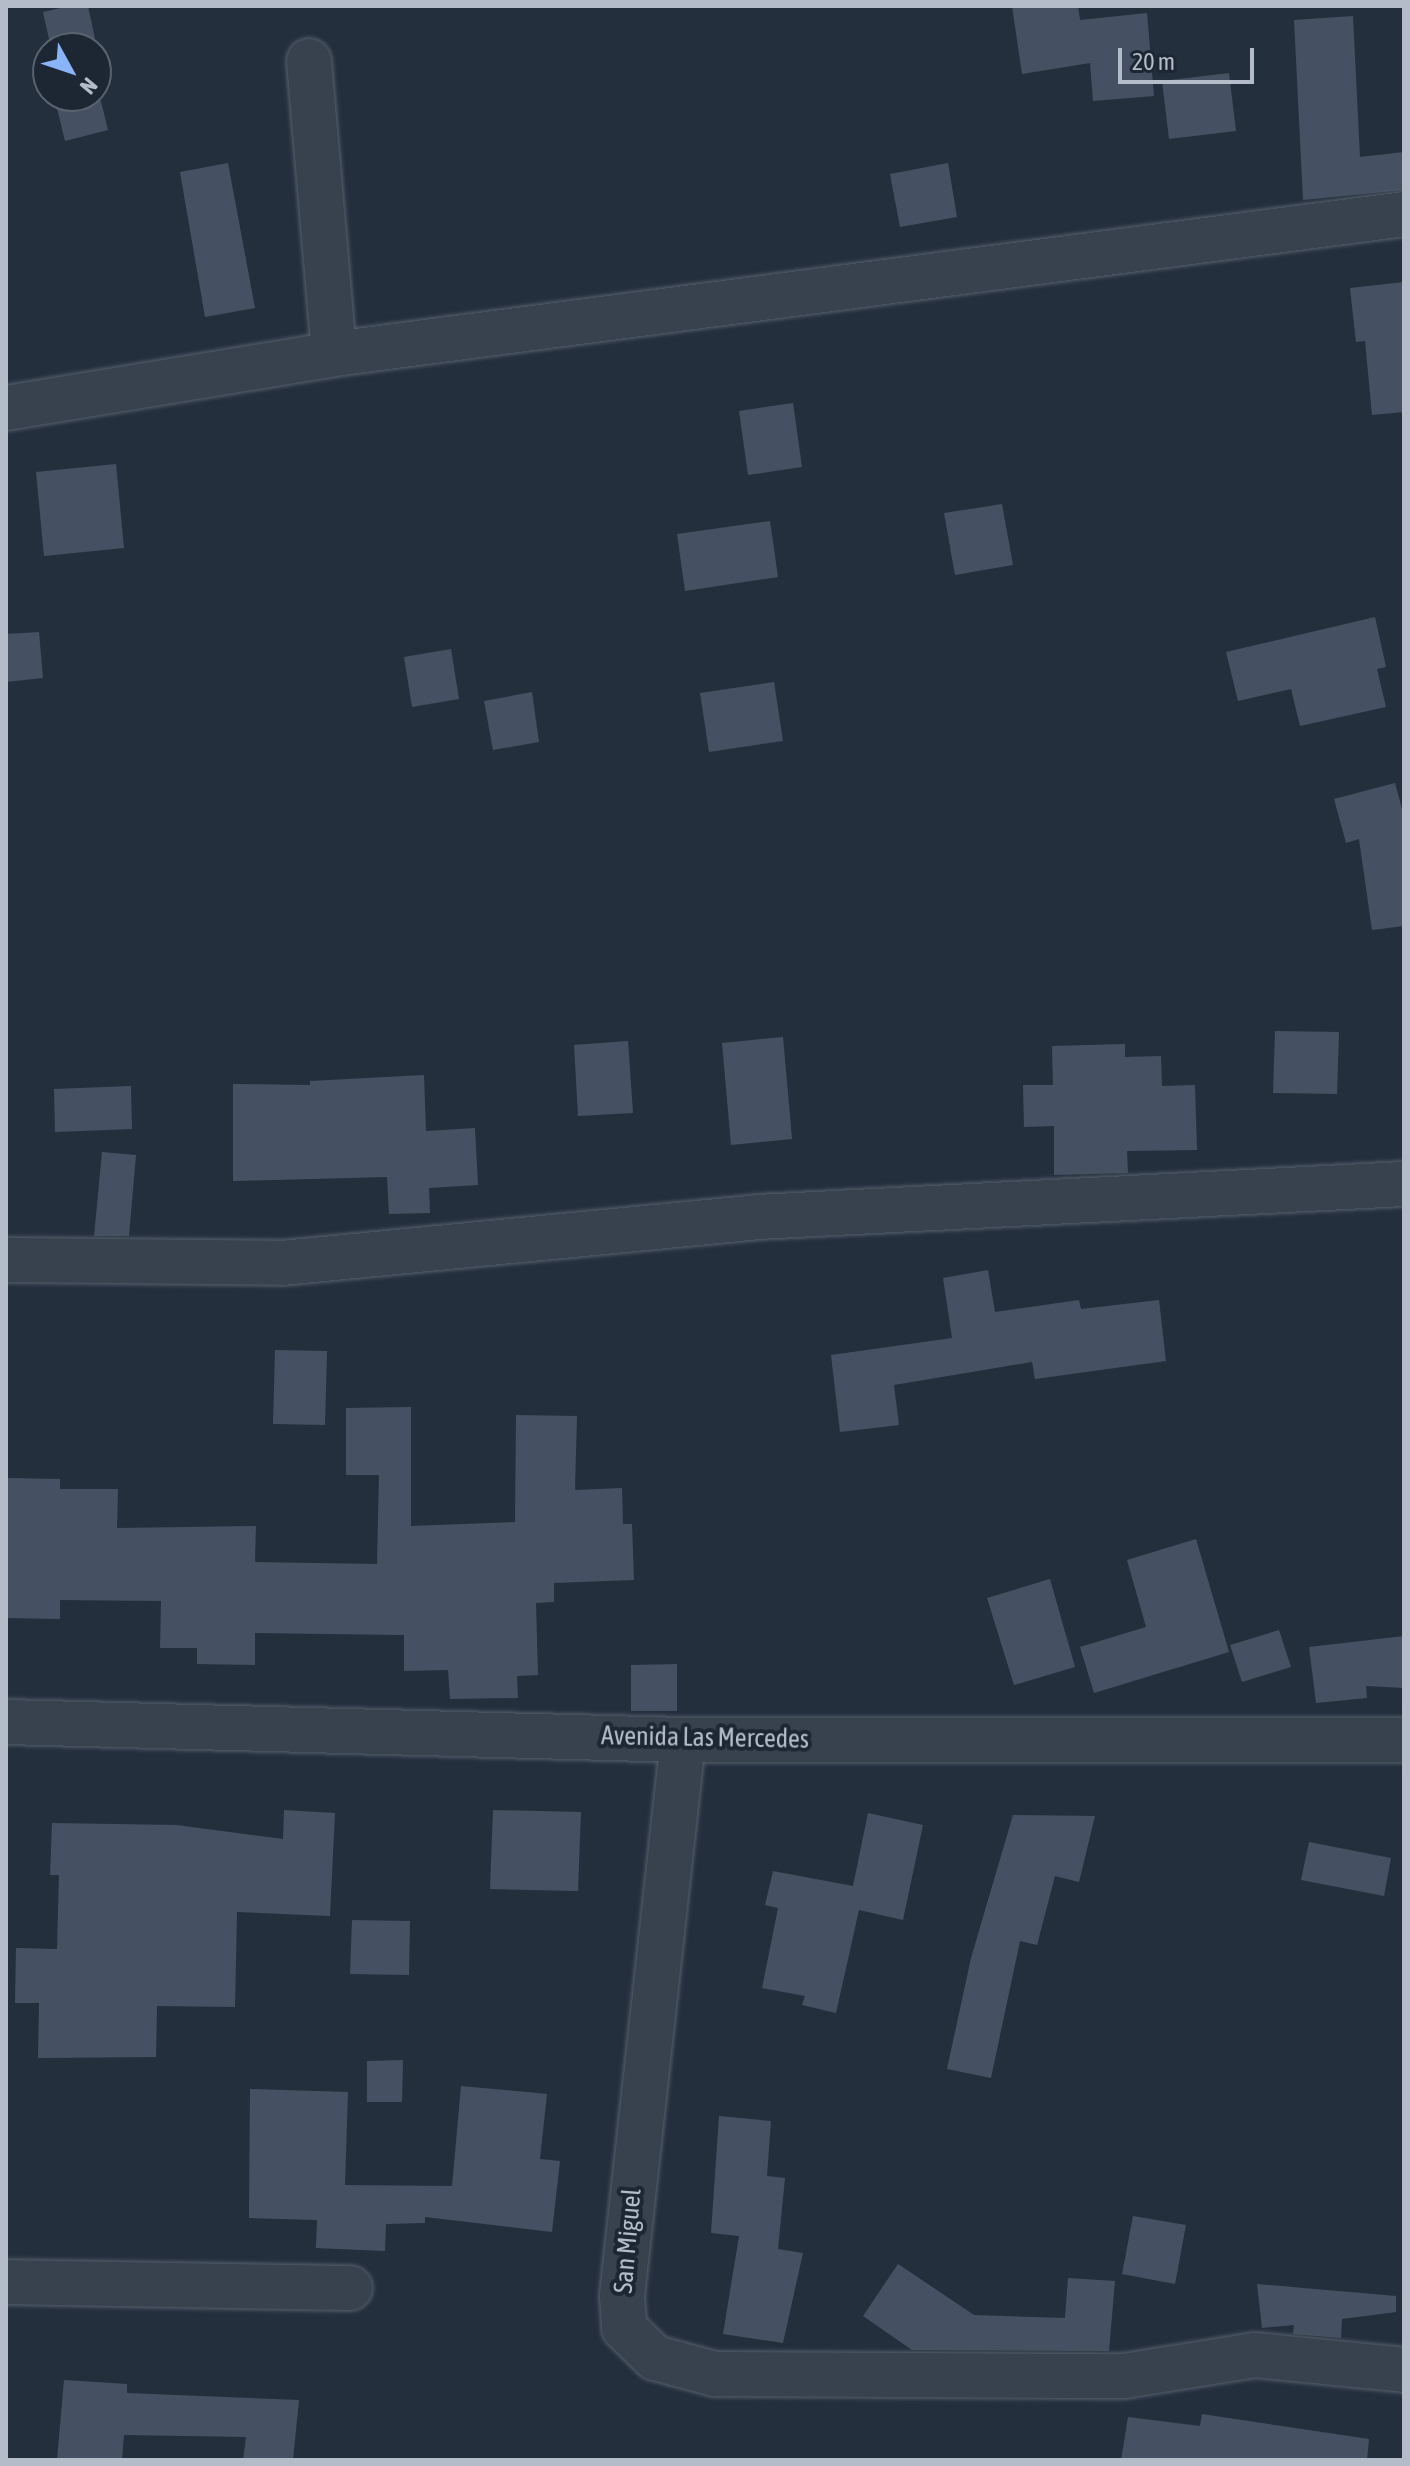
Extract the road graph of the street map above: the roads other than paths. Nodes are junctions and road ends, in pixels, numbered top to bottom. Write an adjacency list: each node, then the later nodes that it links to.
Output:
1 (309, 61): 3 (street)
2 (1404, 214): 3 (street)
3 (334, 354): 4 (street)
4 (6, 408)
5 (1404, 1184): 6 (street)
6 (6, 1260)
7 (6, 1722): 8 (street, Avenida Las Mercedes)
8 (683, 1740): 9 (street, Avenida Las Mercedes); 12 (street, San Miguel)
9 (1404, 1740)
10 (6, 2282): 11 (street)
11 (350, 2288)
12 (1404, 2370)

